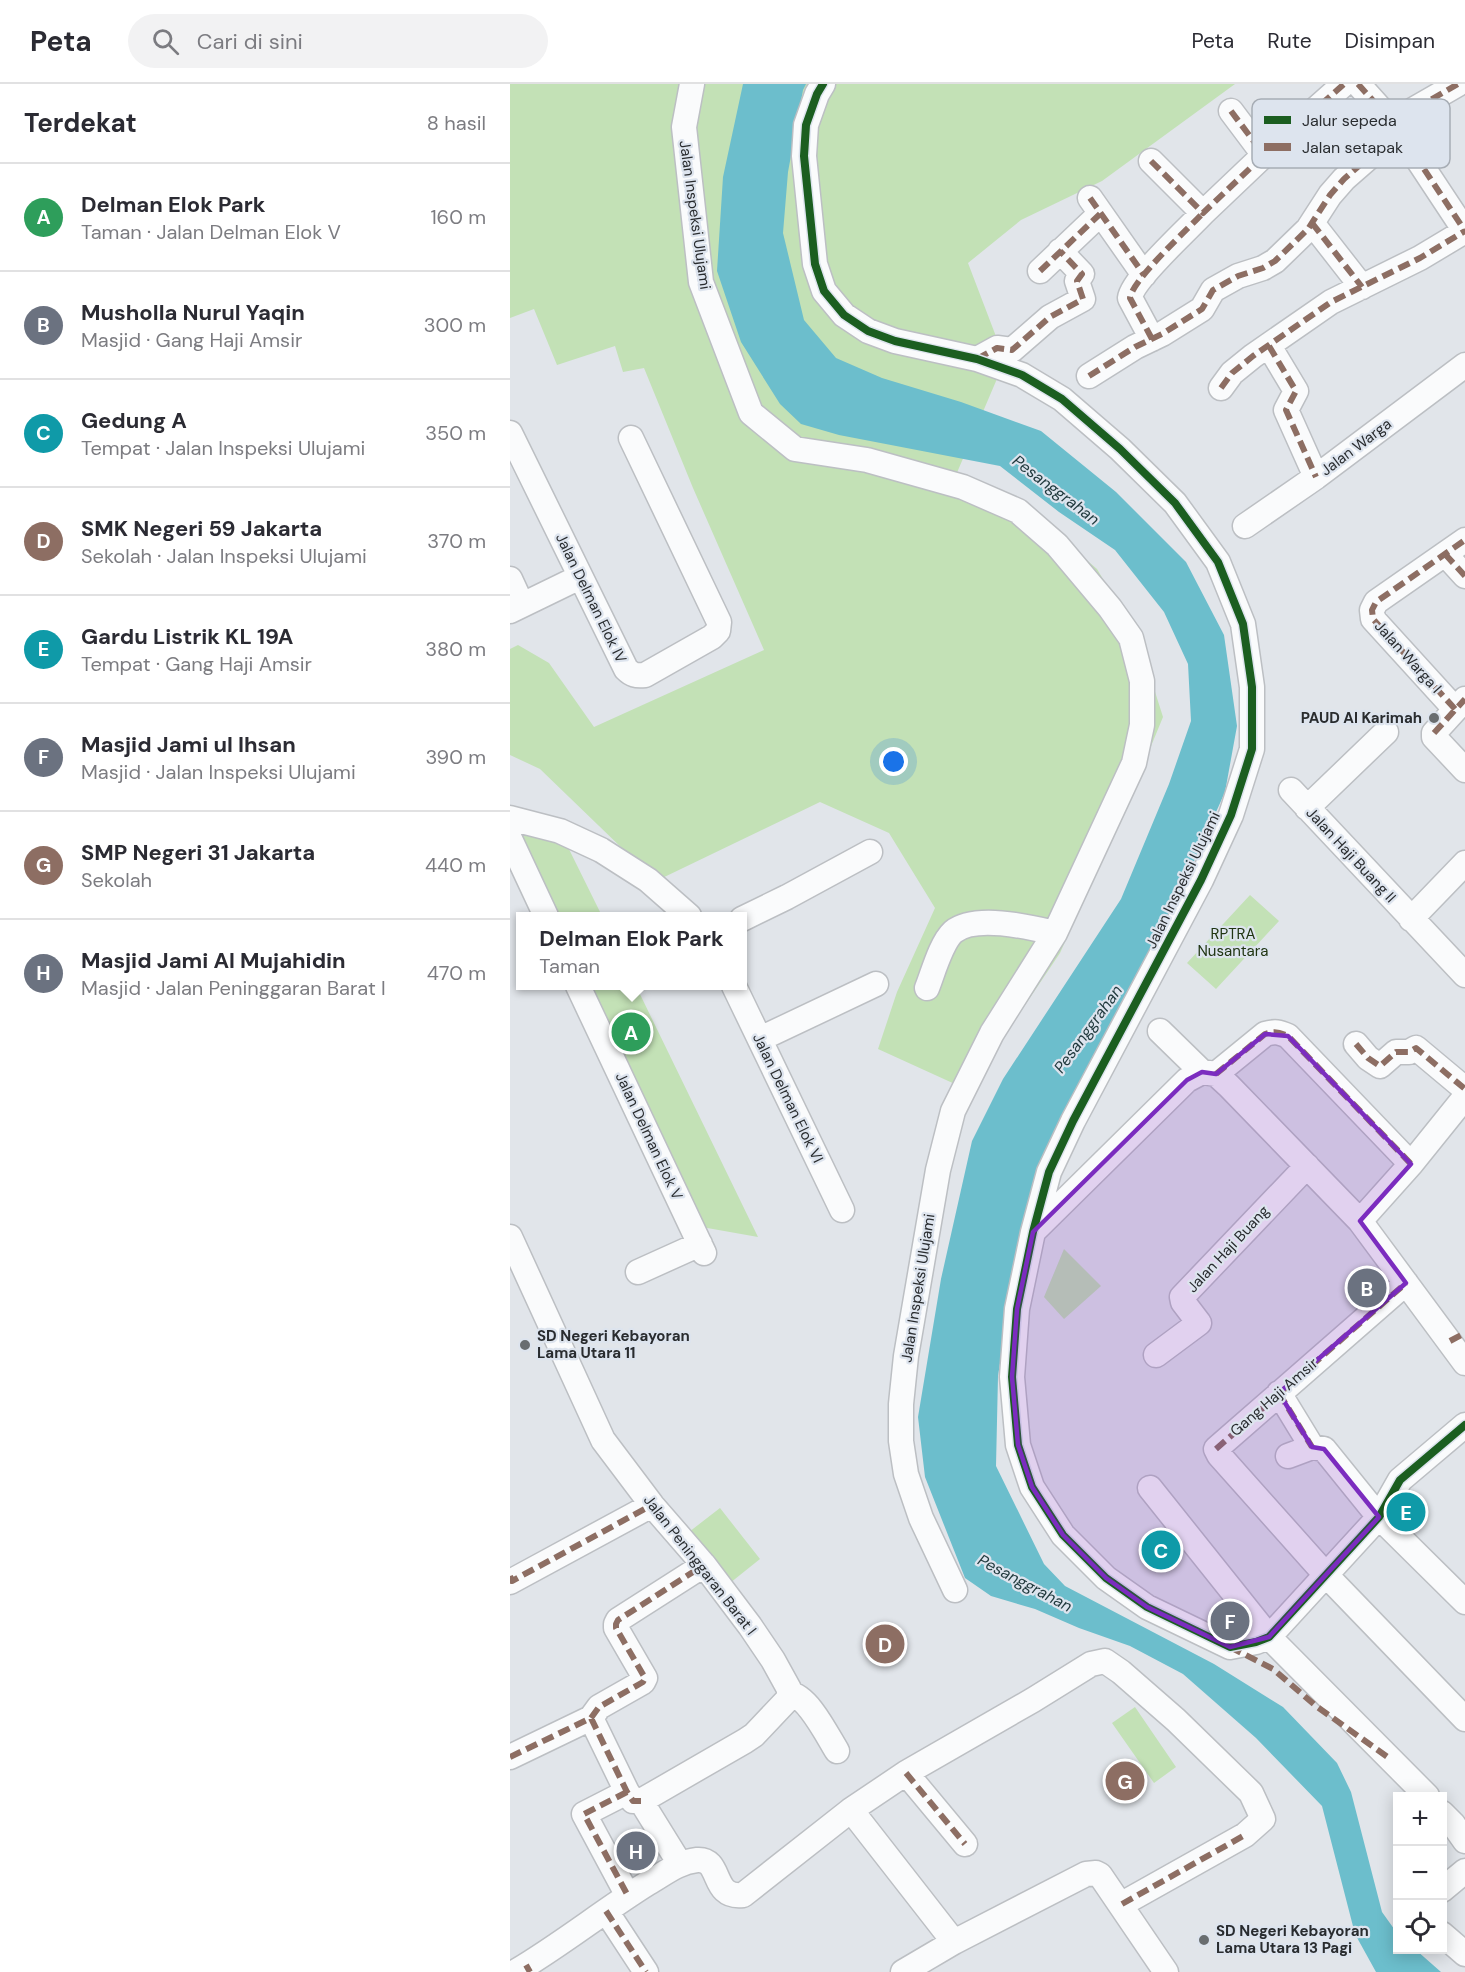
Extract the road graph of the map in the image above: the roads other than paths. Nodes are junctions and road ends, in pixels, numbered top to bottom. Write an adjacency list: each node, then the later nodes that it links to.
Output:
1 (692, 84): 51 (street, Jalan Inspeksi Ulujami)
2 (823, 84): 24 (street, Jalan Inspeksi Ulujami)
3 (1344, 84): 6 (street)
4 (1358, 84): 7 (street)
5 (1458, 84): 8 (street)
6 (1327, 99)
7 (1372, 99)
8 (1432, 99)
9 (1231, 111): 10 (street)
10 (1252, 139)
11 (1151, 161): 15 (street)
12 (1252, 166): 15 (street)
13 (1357, 168): 16 (street)
14 (1423, 168): 17 (street)
15 (1203, 213): 20 (street)
16 (1312, 223): 21 (street); 22 (street)
17 (1465, 231): 21 (street)
18 (1060, 251): 19 (street); 20 (street); 24 (street)
19 (1040, 271)
20 (1144, 275): 22 (street)
21 (1362, 287): 23 (street)
22 (1152, 339): 26 (street)
23 (1269, 346): 27 (street); 30 (street)
24 (977, 359): 67 (street, Jalan Inspeksi Ulujami)
25 (1465, 365): 30 (street, Jalan Warga)
26 (1089, 376)
27 (1221, 388)
28 (510, 433): 35 (street, Jalan Delman Elok IV)
29 (632, 438): 35 (street, Jalan Delman Elok IV)
30 (1316, 477): 31 (street, Jalan Warga)
31 (1245, 526)
32 (1465, 540): 33 (street, Jalan Warga I)
33 (1445, 554): 34 (street); 38 (street, Jalan Warga I)
34 (1465, 576)
35 (580, 577): 37 (street)
36 (510, 579): 37 (street)
37 (516, 608)
38 (1460, 704): 40 (street)
39 (1386, 732): 42 (street)
40 (1465, 770)
41 (1291, 790): 42 (street, Jalan Haji Buang II)
42 (1308, 808): 50 (street, Jalan Haji Buang II)
43 (510, 818): 48 (street)
44 (510, 839): 47 (street)
45 (870, 852): 49 (street)
46 (1465, 863): 50 (street)
47 (544, 912)
48 (684, 912)
49 (747, 917)
50 (1411, 919): 52 (street, Jalan Haji Buang II)
51 (1054, 933): 54 (street); 84 (street, Jalan Inspeksi Ulujami)
52 (1465, 975)
53 (876, 984): 58 (street)
54 (927, 988)
55 (580, 990): 69 (street, Jalan Delman Elok V)
56 (736, 990): 58 (street, Jalan Delman Elok VI)
57 (1160, 1031): 60 (street)
58 (760, 1039): 65 (street, Jalan Delman Elok VI)
59 (1356, 1044): 61 (street)
60 (1209, 1073): 63 (street); 64 (street); 67 (street)
61 (1465, 1089)
62 (1465, 1097): 63 (street)
63 (1411, 1164): 66 (street)
64 (1307, 1166): 66 (street); 72 (street, Jalan Haji Buang)
65 (842, 1210)
66 (1360, 1221): 70 (street)
67 (1033, 1232): 86 (street, Jalan Inspeksi Ulujami)
68 (510, 1238): 79 (street, Jalan Peninggaran Barat I)
69 (638, 1272)
70 (1406, 1283): 71 (street); 74 (street, Gang Haji Amsir)
71 (1458, 1337): 73 (street)
72 (1156, 1355)
73 (1465, 1363)
74 (1279, 1393): 76 (street); 82 (street, Gang Haji Amsir)
75 (1465, 1425): 80 (street)
76 (1312, 1447): 77 (street); 80 (street)
77 (1288, 1456)
78 (1150, 1488): 86 (street)
79 (652, 1505): 81 (street, Jalan Peninggaran Barat I); 83 (street)
80 (1379, 1517): 82 (street); 85 (street)
81 (704, 1565): 87 (street, Jalan Peninggaran Barat I); 88 (street)
82 (1326, 1575): 86 (street); 89 (street)
83 (511, 1580)
84 (955, 1590)
85 (1465, 1602)
86 (1269, 1637): 93 (street)
87 (790, 1694): 90 (street); 94 (street)
88 (591, 1718): 91 (street); 94 (street)
89 (1465, 1719)
90 (837, 1750)
91 (510, 1757)
92 (906, 1773): 95 (street); 98 (street); 103 (street)
93 (1421, 1792)
94 (634, 1797): 99 (street); 102 (street)
95 (851, 1810): 99 (street); 106 (street)
96 (1447, 1817): 97 (street)
97 (1465, 1841)
98 (965, 1844)
99 (680, 1864): 102 (street)
100 (1465, 1871): 101 (street)
101 (1447, 1887)
102 (628, 1896): 104 (street)
103 (1122, 1904): 106 (street); 111 (street)
104 (606, 1911): 108 (street); 109 (street)
105 (1447, 1938): 107 (street)
106 (954, 1942): 110 (street)
107 (1465, 1954)
108 (524, 1970)
109 (646, 1972)
110 (903, 1972)
111 (1166, 1972)

